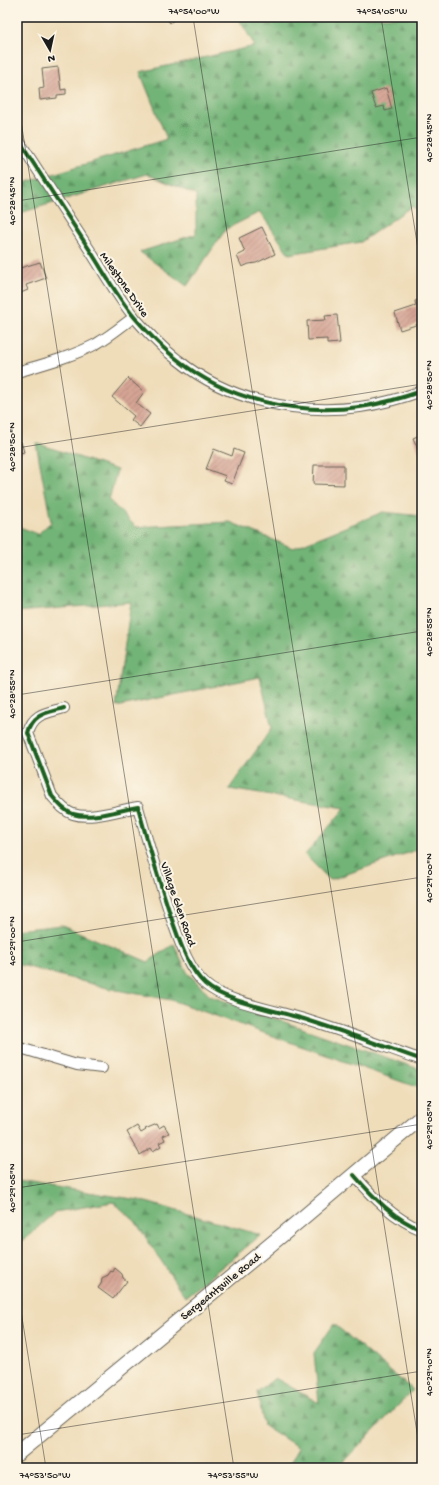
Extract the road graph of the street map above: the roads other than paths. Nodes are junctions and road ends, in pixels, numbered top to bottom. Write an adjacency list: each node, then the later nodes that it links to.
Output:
1 (17, 138): 2 (street, Milestone Drive)
2 (134, 317): 3 (street); 4 (street, Milestone Drive)
3 (17, 372)
4 (422, 391)
5 (64, 708): 7 (street, Village Glen Road)
6 (17, 1047): 8 (street)
7 (422, 1060)
8 (102, 1068)
9 (422, 1117): 10 (main road, Sergeantsville Road)
10 (354, 1175): 11 (street); 12 (main road, Sergeantsville Road)
11 (422, 1230)
12 (17, 1454)

